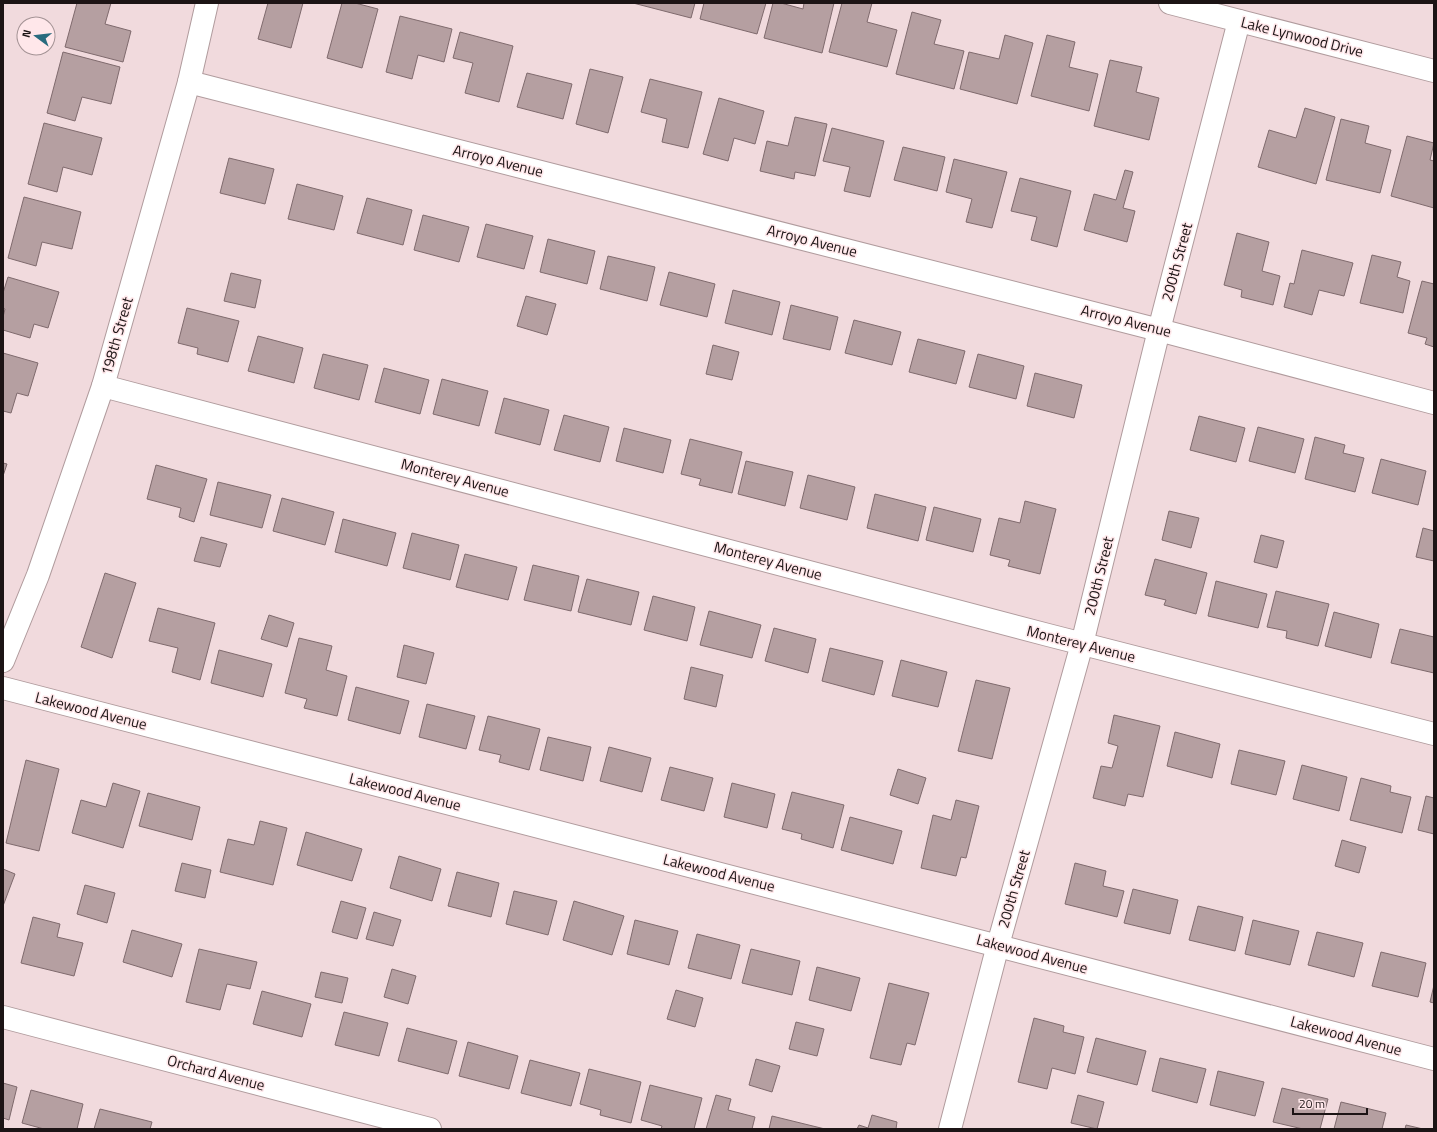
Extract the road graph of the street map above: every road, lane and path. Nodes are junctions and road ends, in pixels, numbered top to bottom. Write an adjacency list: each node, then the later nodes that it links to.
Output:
1 (207, 3): 5 (street, 198th Street)
2 (1170, 3): 3 (street, Lake Lynwood Drive)
3 (1239, 22): 4 (street, Lake Lynwood Drive); 6 (street, 200th Street)
4 (1434, 71)
5 (189, 82): 6 (street, Arroyo Avenue); 7 (street, 198th Street)
6 (1159, 330): 8 (street, Arroyo Avenue); 9 (street, 200th Street)
7 (103, 386): 9 (street, Monterey Avenue); 10 (street, 198th Street)
8 (1434, 403)
9 (1082, 644): 12 (street, Monterey Avenue); 13 (street, 200th Street)
10 (3, 661)
11 (3, 688): 13 (street, Lakewood Avenue)
12 (1434, 734)
13 (998, 945): 15 (street, Lakewood Avenue); 17 (street, 200th Street)
14 (3, 1017): 16 (street, Orchard Avenue)
15 (1434, 1059)
16 (430, 1129)
17 (950, 1129)

